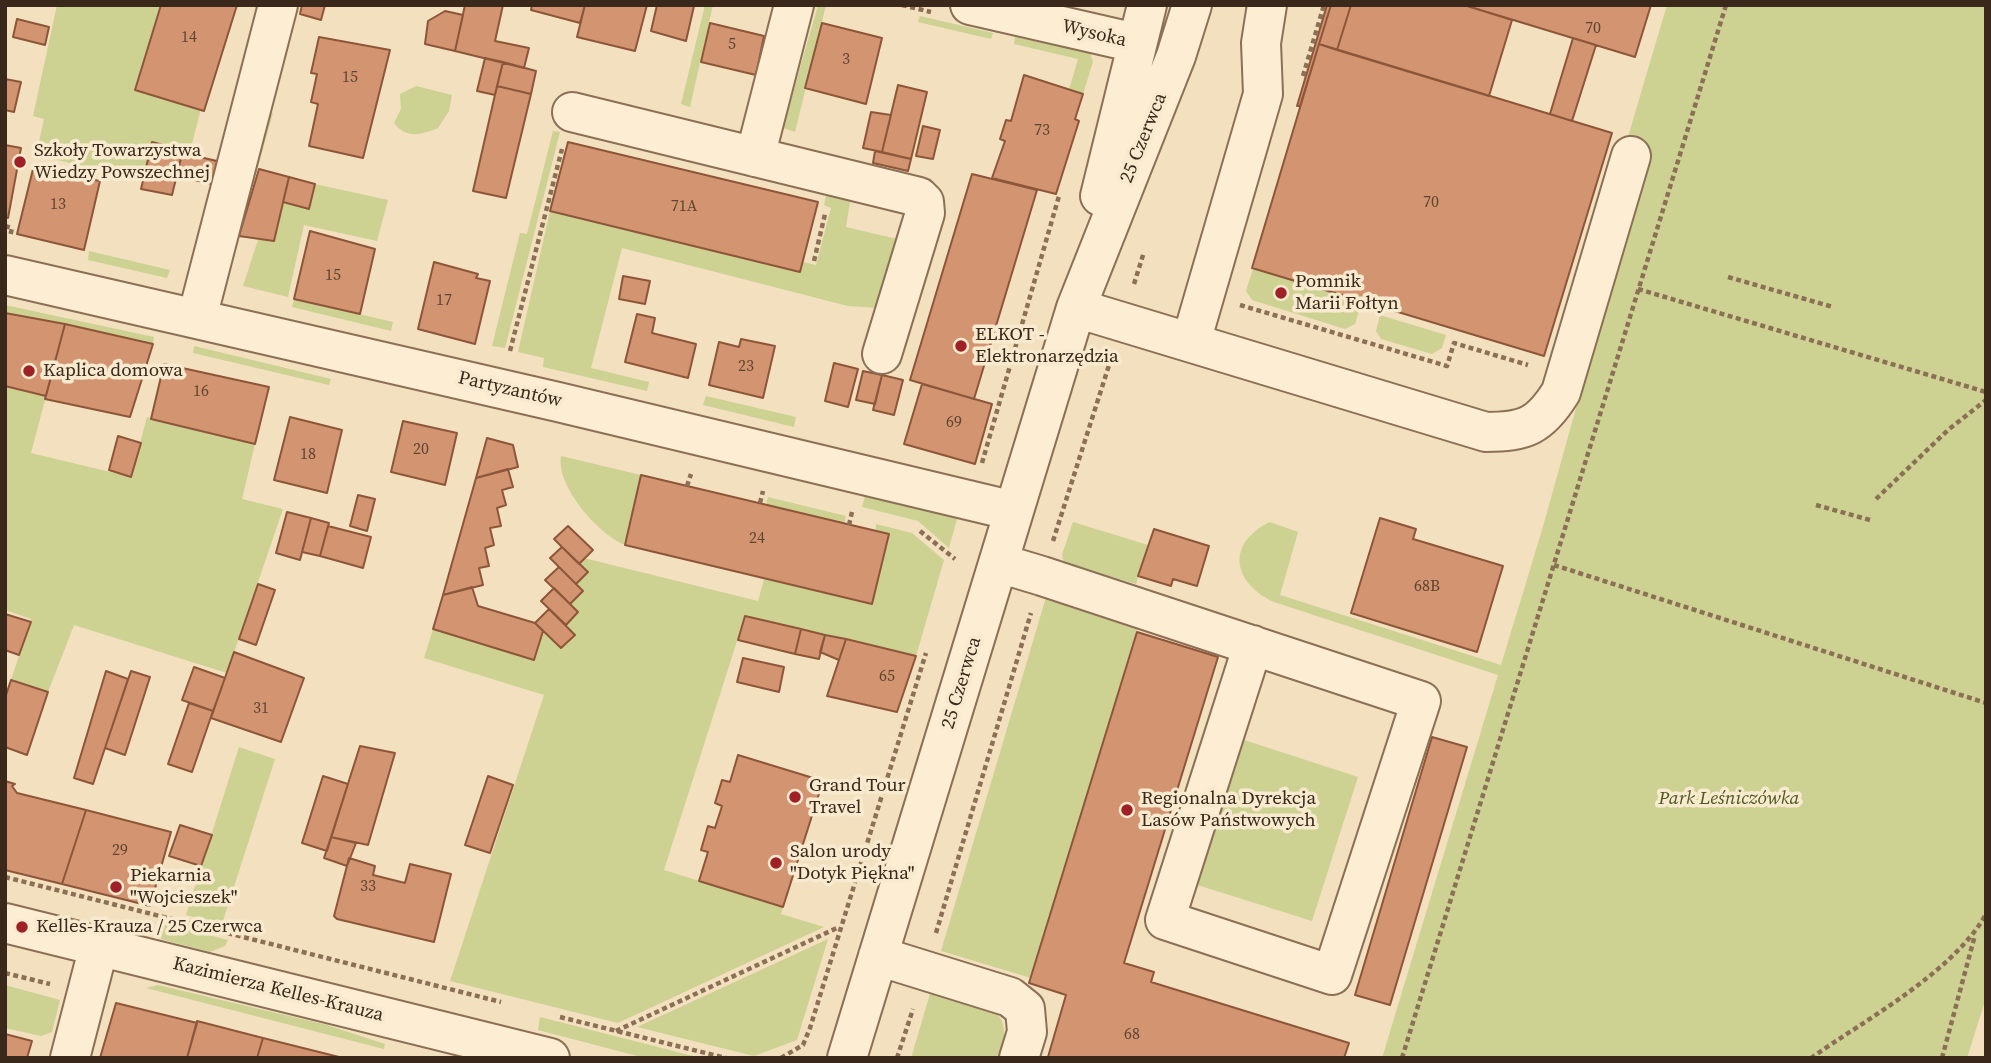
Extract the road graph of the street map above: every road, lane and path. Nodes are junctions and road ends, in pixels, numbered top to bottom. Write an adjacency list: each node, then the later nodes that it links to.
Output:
1 (278, 5): 23 (street)
2 (794, 5): 13 (street)
3 (971, 5): 9 (street, Wysoka)
4 (1147, 5): 9 (street, 25 Czerwca)
5 (1192, 5): 22 (street, 25 Czerwca)
6 (1267, 5): 25 (street)
7 (1324, 5): 10 (path)
8 (1726, 5): 19 (path)
9 (1136, 43): 22 (street, 25 Czerwca)
10 (1302, 80)
11 (567, 130): 13 (street); 27 (path)
12 (1631, 156): 28 (street)
13 (755, 157): 26 (street)
14 (818, 212): 16 (path)
15 (1147, 243): 24 (path)
16 (814, 261)
17 (5, 275): 23 (street, Partyzantów)
18 (1728, 278): 21 (path)
19 (1638, 289): 29 (path); 42 (path)
20 (1235, 303): 28 (path)
21 (1833, 307)
22 (1076, 308): 24 (street); 37 (street, 25 Czerwca)
23 (197, 318): 37 (street, Partyzantów)
24 (1122, 322): 25 (street); 43 (path)
25 (1191, 342): 28 (street)
26 (883, 354)
27 (508, 358)
28 (1566, 376)
29 (1986, 392)
30 (1986, 400): 34 (path)
31 (691, 472): 32 (path)
32 (687, 486)
33 (763, 490): 35 (path)
34 (1876, 499)
35 (760, 503)
36 (1816, 505): 39 (path)
37 (1014, 510): 41 (street, 25 Czerwca)
38 (852, 511): 40 (path)
39 (1870, 520)
40 (849, 525)
41 (999, 563): 43 (street); 51 (street, 25 Czerwca)
42 (1554, 565): 45 (path); 63 (path)
43 (1042, 576): 44 (street); 52 (path)
44 (1253, 645): 44 (street)
45 (1986, 703)
46 (5, 877): 53 (path)
47 (1986, 914): 49 (path)
48 (5, 923): 50 (street, Kazimierza Kelles-Krauza)
49 (1975, 934): 64 (path); 65 (path)
50 (99, 946): 57 (street); 58 (street, Kazimierza Kelles-Krauza)
51 (878, 956): 52 (street); 60 (street, 25 Czerwca)
52 (925, 970): 61 (path); 62 (street)
53 (510, 1004)
54 (550, 1014): 55 (path)
55 (616, 1031): 56 (path); 59 (path)
56 (723, 1057)
57 (69, 1058)
58 (550, 1058)
59 (781, 1058)
60 (847, 1058)
61 (897, 1058)
62 (1019, 1058)
63 (1402, 1058)
64 (1811, 1058)
65 (1942, 1058)

